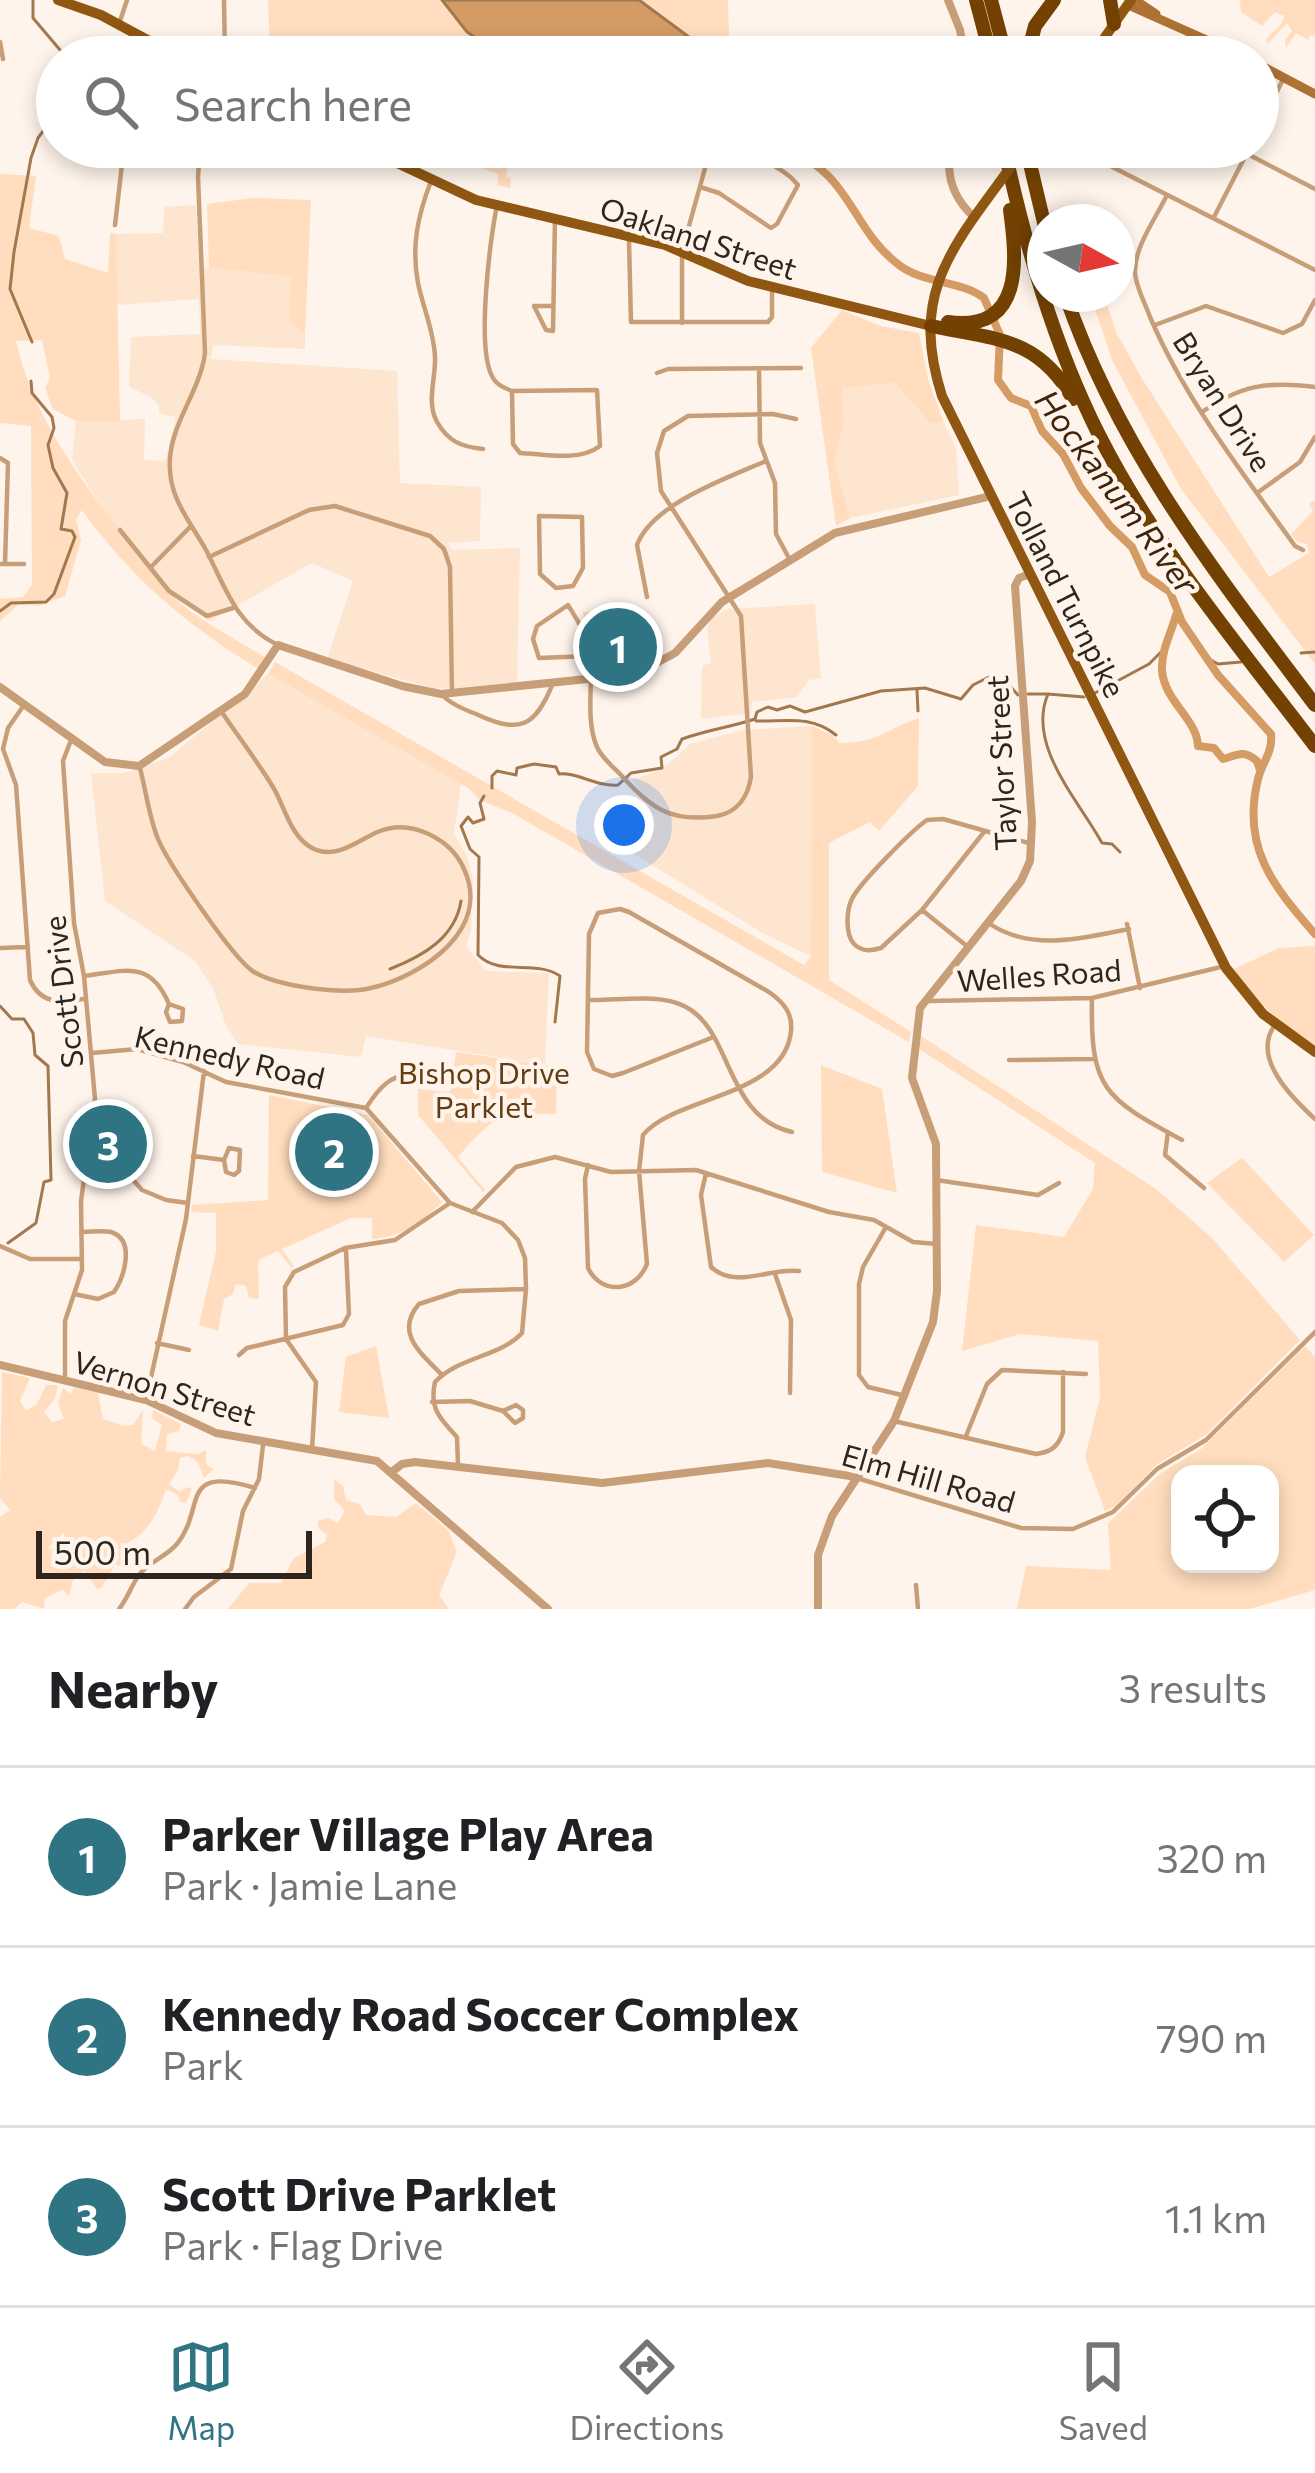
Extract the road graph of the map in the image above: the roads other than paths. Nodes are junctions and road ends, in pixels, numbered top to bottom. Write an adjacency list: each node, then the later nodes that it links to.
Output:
1 (58, 0): 9 (main road)
2 (127, 0): 9 (street)
3 (224, 0): 13 (street)
4 (948, 0): 14 (street)
5 (972, 0): 15 (highway)
6 (995, 0): 16 (highway)
7 (1054, 0): 17 (highway)
8 (1124, 1): 10 (highway); 19 (main road)
9 (118, 24): 11 (main road)
10 (1114, 24): 18 (main road)
11 (137, 34): 12 (main road)
12 (141, 36)
13 (225, 36)
14 (961, 36)
15 (981, 36)
16 (1004, 36)
17 (1033, 36)
18 (1105, 36)
19 (1202, 36)
20 (0, 41): 21 (street)
21 (3, 59)
22 (1279, 74): 23 (main road)
23 (1284, 77): 24 (street); 25 (main road)
24 (1279, 87)
25 (1315, 94)
26 (122, 168): 50 (street)
27 (199, 168): 80 (street)
28 (403, 168): 40 (main road, Oakland Street)
29 (707, 168): 41 (street)
30 (776, 168): 41 (street)
31 (949, 168): 46 (street)
32 (1008, 168): 60 (highway)
33 (1010, 168): 46 (main road, Tolland Turnpike, bridge)
34 (1011, 168): 75 (highway)
35 (1012, 168): 49 (highway)
36 (1033, 168): 44 (highway)
37 (1114, 168): 43 (street)
38 (1239, 168): 48 (street)
39 (1279, 168): 42 (street)
40 (431, 182): 45 (main road, Oakland Street); 72 (street)
41 (700, 187): 52 (street)
42 (1315, 189)
43 (1167, 195): 48 (street); 62 (street, Bryan Drive)
44 (1043, 204)
45 (497, 206): 47 (main road, Oakland Street); 67 (street)
46 (974, 217): 60 (main road, Tolland Turnpike)
47 (555, 218): 51 (main road, Oakland Street); 56 (street)
48 (1214, 218): 53 (street)
49 (1027, 220)
50 (115, 225)
51 (630, 236): 52 (main road, Oakland Street); 61 (street)
52 (682, 251): 54 (main road, Oakland Street); 61 (street)
53 (1315, 270)
54 (772, 288): 60 (main road, Oakland Street); 61 (street)
55 (1315, 300): 62 (street)
56 (553, 306): 56 (street)
57 (1055, 312): 105 (highway)
58 (1075, 312): 103 (highway)
59 (1077, 312): 101 (highway)
60 (931, 322): 75 (highway); 77 (main road, Tolland Turnpike)
61 (682, 323)
62 (1154, 326): 69 (street, Bryan Drive)
63 (801, 368): 64 (street)
64 (759, 369): 65 (street); 68 (street)
65 (657, 374)
66 (1315, 387): 69 (street)
67 (512, 391): 67 (street)
68 (760, 414): 70 (street); 74 (street); 78 (street)
69 (1201, 414): 76 (street, Bryan Drive)
70 (796, 419)
71 (1315, 437): 76 (street)
72 (483, 449)
73 (3, 458): 79 (street)
74 (766, 461): 78 (street); 84 (street)
75 (1118, 471): 107 (highway)
76 (1257, 493): 82 (street, Bryan Drive)
77 (991, 496): 84 (street); 88 (main road, Tolland Turnpike)
78 (672, 507): 90 (street); 91 (street)
79 (3, 515): 85 (street)
80 (190, 527): 83 (street); 87 (street)
81 (120, 530): 87 (street)
82 (1303, 550)
83 (209, 557): 93 (street); 100 (street)
84 (790, 560): 91 (street)
85 (2, 564): 86 (street)
86 (24, 564)
87 (152, 566): 93 (street)
88 (1031, 573): 112 (street, Taylor Street); 118 (main road, Tolland Turnpike)
89 (565, 589): 89 (street); 92 (street)
90 (647, 597)
91 (731, 597): 96 (street); 96 (street)
92 (568, 605): 95 (street); 95 (street)
93 (233, 608): 94 (street)
94 (278, 645): 99 (street); 104 (street)
95 (590, 656): 96 (street)
96 (591, 680): 97 (street)
97 (553, 683): 99 (street); 100 (street)
98 (0, 687): 102 (street)
99 (441, 694): 100 (street)
100 (452, 694)
101 (1315, 694)
102 (24, 705): 106 (street); 108 (street)
103 (1315, 705)
104 (221, 711): 109 (street); 109 (street)
105 (1315, 734)
106 (71, 740): 109 (street); 119 (street, Scott Drive)
107 (1315, 746)
108 (9, 765): 110 (street); 115 (street)
109 (139, 766)
110 (0, 770)
111 (983, 832): 112 (street); 113 (street); 113 (street)
112 (1032, 844): 114 (street, Taylor Street)
113 (922, 910): 116 (street)
114 (988, 923): 116 (street, Taylor Street); 120 (street)
115 (26, 947): 117 (street); 122 (street)
116 (968, 947): 124 (street, Taylor Street)
117 (0, 948)
118 (1225, 966): 120 (street, Welles Road); 126 (main road, Tolland Turnpike)
119 (84, 976): 122 (street, Scott Drive); 125 (street)
120 (1140, 988): 121 (street, Welles Road)
121 (1092, 998): 124 (street, Welles Road); 131 (street)
122 (86, 999): 129 (street, Scott Drive)
123 (589, 1000): 127 (street); 127 (street); 134 (street)
124 (924, 1000): 148 (street, Taylor Street)
125 (170, 1004)
126 (1275, 1025): 128 (main road, Tolland Turnpike); 136 (street)
127 (711, 1038): 134 (street)
128 (1315, 1052)
129 (92, 1053): 132 (street, Kennedy Road); 137 (street, Scott Drive)
130 (1009, 1060): 131 (street)
131 (1093, 1060): 139 (street)
132 (204, 1072): 135 (street, Kennedy Road); 141 (street)
133 (419, 1080): 135 (street)
134 (739, 1086): 138 (street); 146 (street)
135 (366, 1108): 152 (street)
136 (1315, 1119)
137 (92, 1120): 142 (street, Scott Drive); 144 (street)
138 (793, 1132)
139 (1168, 1132): 140 (street); 150 (street)
140 (1182, 1140)
141 (193, 1156): 143 (street); 151 (street)
142 (86, 1160): 144 (street); 155 (street, Scott Drive)
143 (224, 1160): 143 (street)
144 (121, 1166): 151 (street)
145 (588, 1166): 146 (street); 146 (street); 153 (street)
146 (639, 1171): 147 (street)
147 (706, 1173): 154 (street); 161 (street)
148 (936, 1180): 149 (street); 156 (street, Taylor Street)
149 (1059, 1184)
150 (1204, 1188)
151 (188, 1203): 166 (street)
152 (450, 1203): 153 (street); 158 (street)
153 (472, 1212): 162 (street)
154 (886, 1227): 156 (street); 175 (street)
155 (81, 1232): 159 (street, Scott Drive); 163 (street)
156 (937, 1244): 175 (street, Taylor Street)
157 (0, 1246): 159 (street)
158 (346, 1248): 165 (street); 165 (street)
159 (82, 1259): 163 (street, Scott Drive)
160 (799, 1271): 161 (street)
161 (775, 1274): 174 (street)
162 (526, 1289): 172 (street); 172 (street)
163 (74, 1294): 173 (street, Scott Drive)
164 (1315, 1332): 185 (street, Elm Hill Road)
165 (286, 1339): 168 (street); 182 (street)
166 (157, 1342): 167 (street); 176 (street)
167 (189, 1350)
168 (239, 1355)
169 (0, 1364): 173 (street, Vernon Street)
170 (1063, 1372): 171 (street); 180 (street); 180 (street)
171 (1086, 1374)
172 (442, 1375): 177 (street)
173 (65, 1381): 176 (street, Vernon Street)
174 (790, 1393)
175 (906, 1396): 179 (street, Taylor Street)
176 (146, 1400): 181 (street, Vernon Street)
177 (432, 1402): 178 (street); 183 (street)
178 (502, 1411)
179 (894, 1421): 180 (street); 185 (street, Taylor Street)
180 (966, 1436)
181 (263, 1442): 182 (street, Vernon Street); 186 (street)
182 (312, 1450): 184 (street, Vernon Street)
183 (458, 1466): 184 (street, Elm Hill Road); 185 (street, Elm Hill Road)
184 (393, 1472): 190 (street, Vernon Street)
185 (856, 1478): 191 (street, Taylor Street)
186 (255, 1488): 188 (street); 189 (street)
187 (916, 1585): 192 (street)
188 (119, 1609)
189 (185, 1609)
190 (548, 1609)
191 (818, 1609)
192 (918, 1609)

